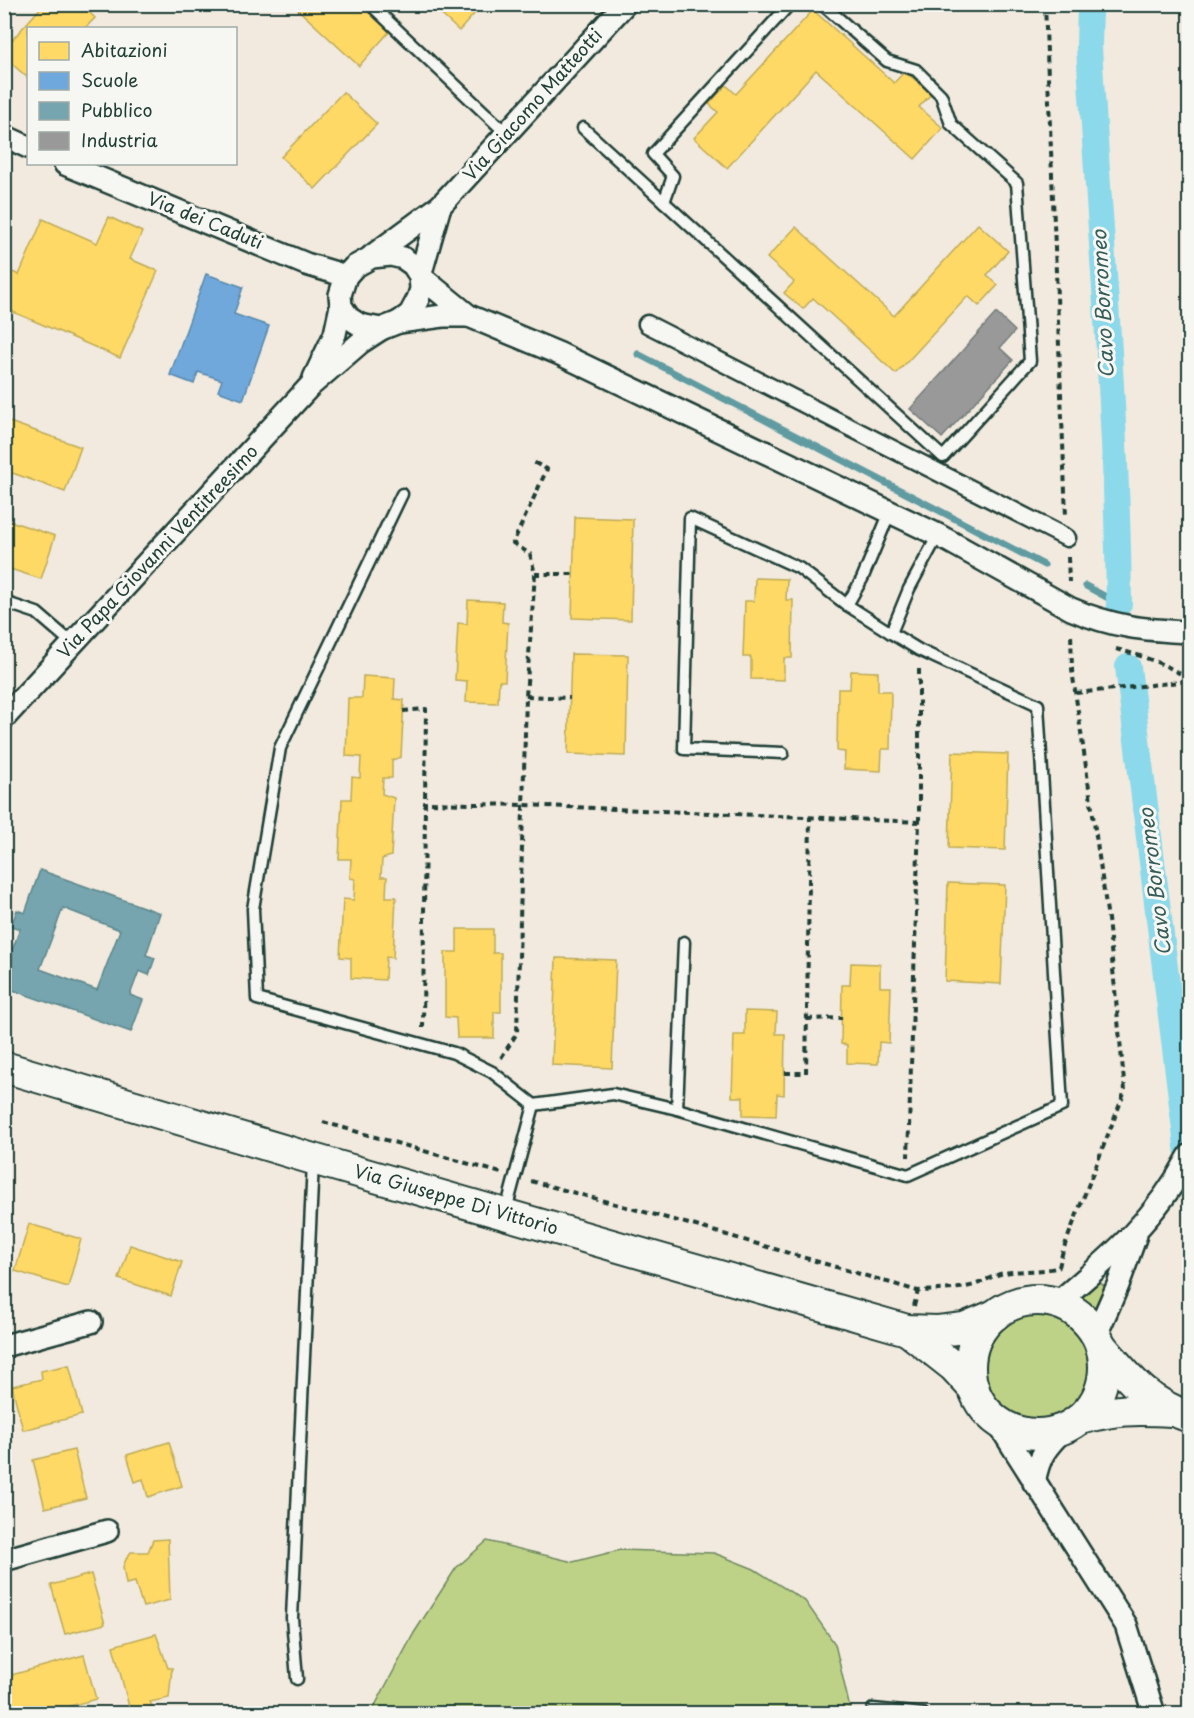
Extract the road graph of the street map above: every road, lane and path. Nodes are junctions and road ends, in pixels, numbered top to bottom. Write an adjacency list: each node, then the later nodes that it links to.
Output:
1 (370, 4): 7 (lane)
2 (625, 4): 7 (street, Via Giacomo Matteotti)
3 (790, 4): 11 (lane)
4 (822, 4): 11 (lane)
5 (1045, 4): 25 (path)
6 (583, 128): 11 (lane)
7 (507, 134): 12 (street, Via Giacomo Matteotti)
8 (4, 136): 9 (street)
9 (27, 147)
10 (67, 165): 14 (street, Via dei Caduti)
11 (664, 202)
12 (440, 206): 13 (street, Via Giacomo Matteotti); 15 (street, Via Giacomo Matteotti)
13 (372, 257): 14 (street); 15 (street)
14 (346, 276): 16 (street)
15 (420, 276): 17 (street); 19 (street)
16 (341, 306): 19 (street); 20 (street, Via Papa Giovanni Ventitreesimo)
17 (469, 316): 19 (street); 23 (street)
18 (647, 324): 25 (street)
19 (390, 325): 20 (street, Via Papa Giovanni Ventitreesimo)
20 (310, 386): 33 (street, Via Papa Giovanni Ventitreesimo)
21 (532, 462): 26 (path)
22 (402, 494): 50 (lane)
23 (890, 512): 24 (street); 29 (lane)
24 (938, 535): 30 (street); 32 (lane)
25 (1067, 538): 30 (path)
26 (535, 574): 27 (path); 38 (path)
27 (573, 574)
28 (4, 602): 33 (lane)
29 (848, 605): 32 (lane); 42 (lane)
30 (1071, 609): 31 (street); 37 (path)
31 (1190, 632)
32 (891, 633): 35 (lane)
33 (73, 644): 41 (street, Via Papa Giovanni Ventitreesimo)
34 (1116, 649): 36 (path)
35 (919, 650): 46 (path); 59 (lane)
36 (1190, 681): 37 (path)
37 (1076, 693): 60 (path)
38 (526, 696): 39 (path); 44 (path)
39 (570, 698)
40 (403, 711): 43 (path)
41 (4, 718)
42 (783, 753)
43 (425, 803): 44 (path); 50 (path)
44 (523, 805): 45 (path); 52 (path)
45 (810, 817): 46 (path); 49 (path)
46 (919, 822): 59 (path)
47 (684, 942): 55 (lane)
48 (842, 1018): 49 (path)
49 (807, 1019): 53 (path)
50 (423, 1044): 52 (lane)
51 (4, 1067): 58 (main road, Via Giuseppe Di Vittorio)
52 (492, 1072): 54 (lane)
53 (785, 1073)
54 (534, 1105): 55 (lane); 60 (lane)
55 (677, 1109): 59 (lane)
56 (323, 1122): 60 (path)
57 (1190, 1155): 62 (street)
58 (313, 1159): 61 (main road, Via Giuseppe Di Vittorio); 76 (lane)
59 (908, 1175)
60 (514, 1177): 61 (lane)
61 (505, 1214): 66 (main road, Via Giuseppe Di Vittorio)
62 (1137, 1231): 63 (street); 67 (street)
63 (1057, 1303): 64 (main road); 67 (main road)
64 (995, 1315): 66 (main road, Via Giuseppe Di Vittorio); 69 (main road)
65 (91, 1322): 68 (street)
66 (907, 1330): 69 (main road, Via Giuseppe Di Vittorio)
67 (1098, 1340): 70 (main road); 72 (main road)
68 (4, 1346)
69 (974, 1389): 71 (main road)
70 (1180, 1414): 72 (main road)
71 (994, 1417): 72 (main road); 73 (street)
72 (1073, 1423): 73 (street)
73 (1034, 1483): 79 (street)
74 (107, 1531): 75 (street)
75 (4, 1560)
76 (297, 1679)
77 (873, 1709): 78 (lane)
78 (922, 1713)
79 (1154, 1713)

